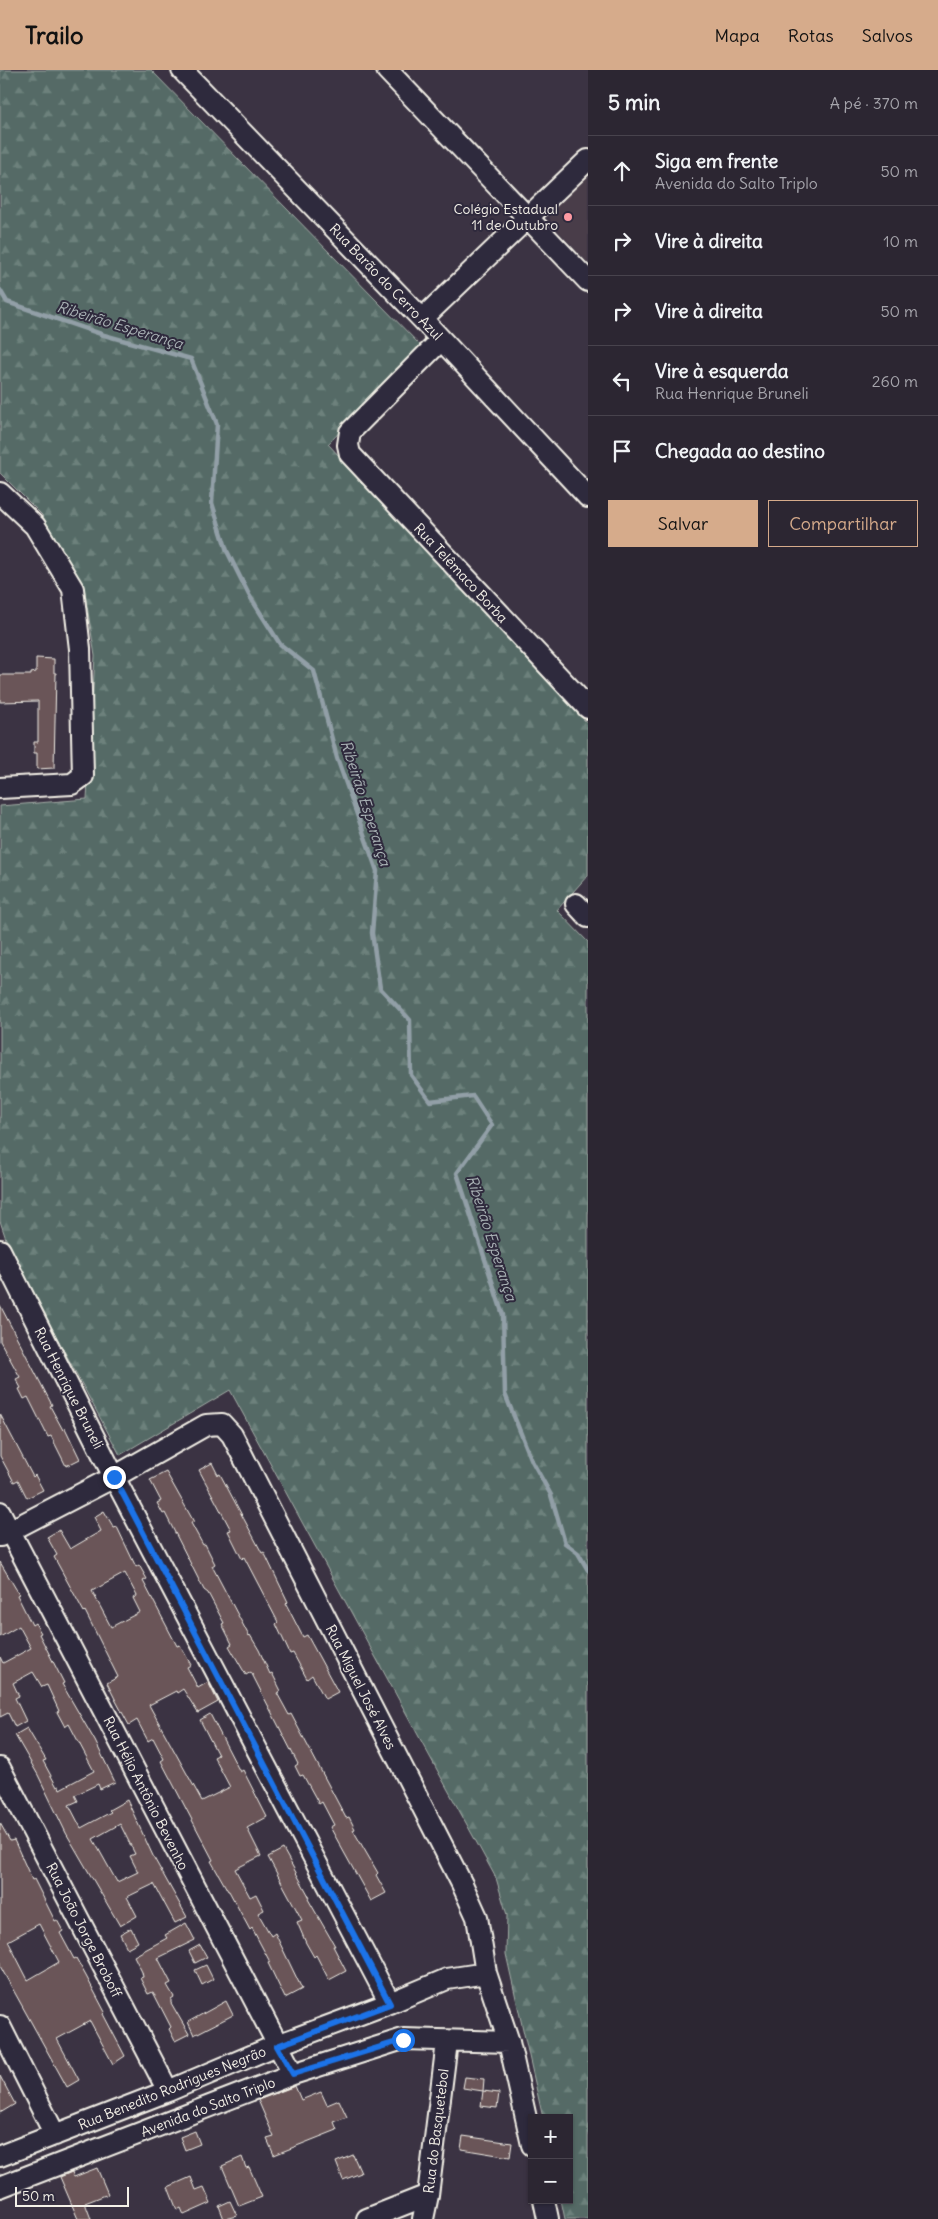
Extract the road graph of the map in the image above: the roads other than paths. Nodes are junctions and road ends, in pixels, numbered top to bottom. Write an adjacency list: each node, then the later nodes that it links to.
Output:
1 (182, 70): 6 (street, Rua Barão do Cerro Azul)
2 (387, 70): 4 (street)
3 (588, 160): 4 (street)
4 (527, 217): 5 (street); 6 (street)
5 (588, 280)
6 (422, 319): 7 (street, Rua Barão do Cerro Azul)
7 (441, 340): 9 (street, Rua Barão do Cerro Azul); 10 (street, Rua Telêmaco Borba)
8 (0, 493): 11 (street)
9 (588, 497)
10 (588, 708)
11 (0, 788)
12 (0, 1250): 13 (street, Rua Henrique Bruneli)
13 (114, 1477): 15 (street); 17 (street, Rua Miguel José Alves); 18 (street, Rua Henrique Bruneli)
14 (0, 1512): 15 (street, Rua Hélio Antônio Bevenho)
15 (5, 1533): 22 (street, Rua Hélio Antônio Bevenho)
16 (0, 1768): 24 (street, Rua João Jorge Broboff)
17 (486, 1973): 18 (street, Rua Benedito Rodrigues Negrão); 21 (street)
18 (390, 2004): 22 (street, Rua Benedito Rodrigues Negrão)
19 (0, 2026): 26 (street)
20 (447, 2042): 21 (street, Avenida do Salto Triplo); 23 (street, Avenida do Salto Triplo); 29 (street, Rua do Basquetebol)
21 (509, 2042): 25 (street)
22 (277, 2046): 23 (street, Rua Hélio Antônio Bevenho); 24 (street, Rua Benedito Rodrigues Negrão)
23 (293, 2074): 28 (street, Avenida do Salto Triplo)
24 (168, 2091): 26 (street, Rua Benedito Rodrigues Negrão)
25 (528, 2127)
26 (55, 2135): 27 (street, Rua Benedito Rodrigues Negrão)
27 (0, 2156)
28 (0, 2187)
29 (428, 2195): 31 (street); 32 (street, Rua do Basquetebol)
30 (545, 2204): 33 (street)
31 (367, 2219)
32 (423, 2219)
33 (548, 2219)

